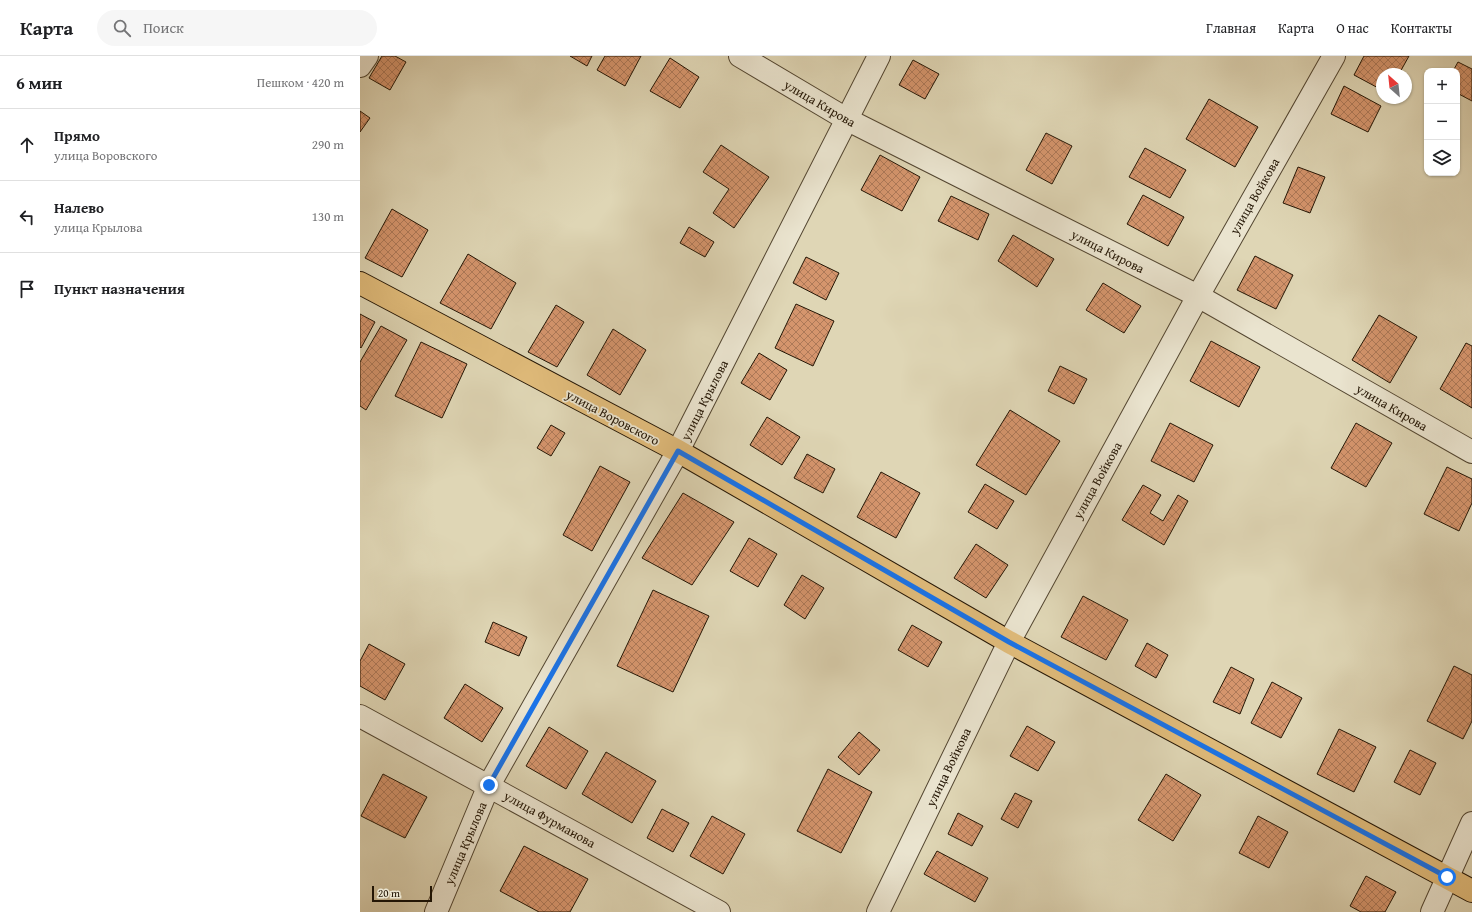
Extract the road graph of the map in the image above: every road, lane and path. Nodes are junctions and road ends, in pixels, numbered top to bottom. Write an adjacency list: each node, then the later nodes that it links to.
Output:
1 (367, 56): 5 (street)
2 (740, 56): 6 (street, улица Кирова)
3 (879, 56): 6 (street, улица Крылова)
4 (1334, 56): 8 (street, улица Войкова)
5 (360, 66)
6 (848, 120): 8 (street, улица Кирова); 9 (street, улица Крылова)
7 (360, 283): 9 (main road, улица Воровского)
8 (1198, 296): 10 (street, улица Кирова); 11 (street, улица Войкова)
9 (678, 451): 11 (main road, улица Воровского); 13 (street, улица Крылова)
10 (1472, 452)
11 (1009, 642): 15 (main road, улица Воровского); 19 (street, улица Войкова)
12 (360, 716): 13 (street, улица Фурманова)
13 (489, 785): 17 (street, улица Крылова); 18 (street, улица Фурманова)
14 (1472, 823): 15 (street)
15 (1447, 877): 16 (main road, улица Воровского); 20 (street)
16 (1472, 891)
17 (436, 912)
18 (719, 912)
19 (878, 912)
20 (1432, 912)

